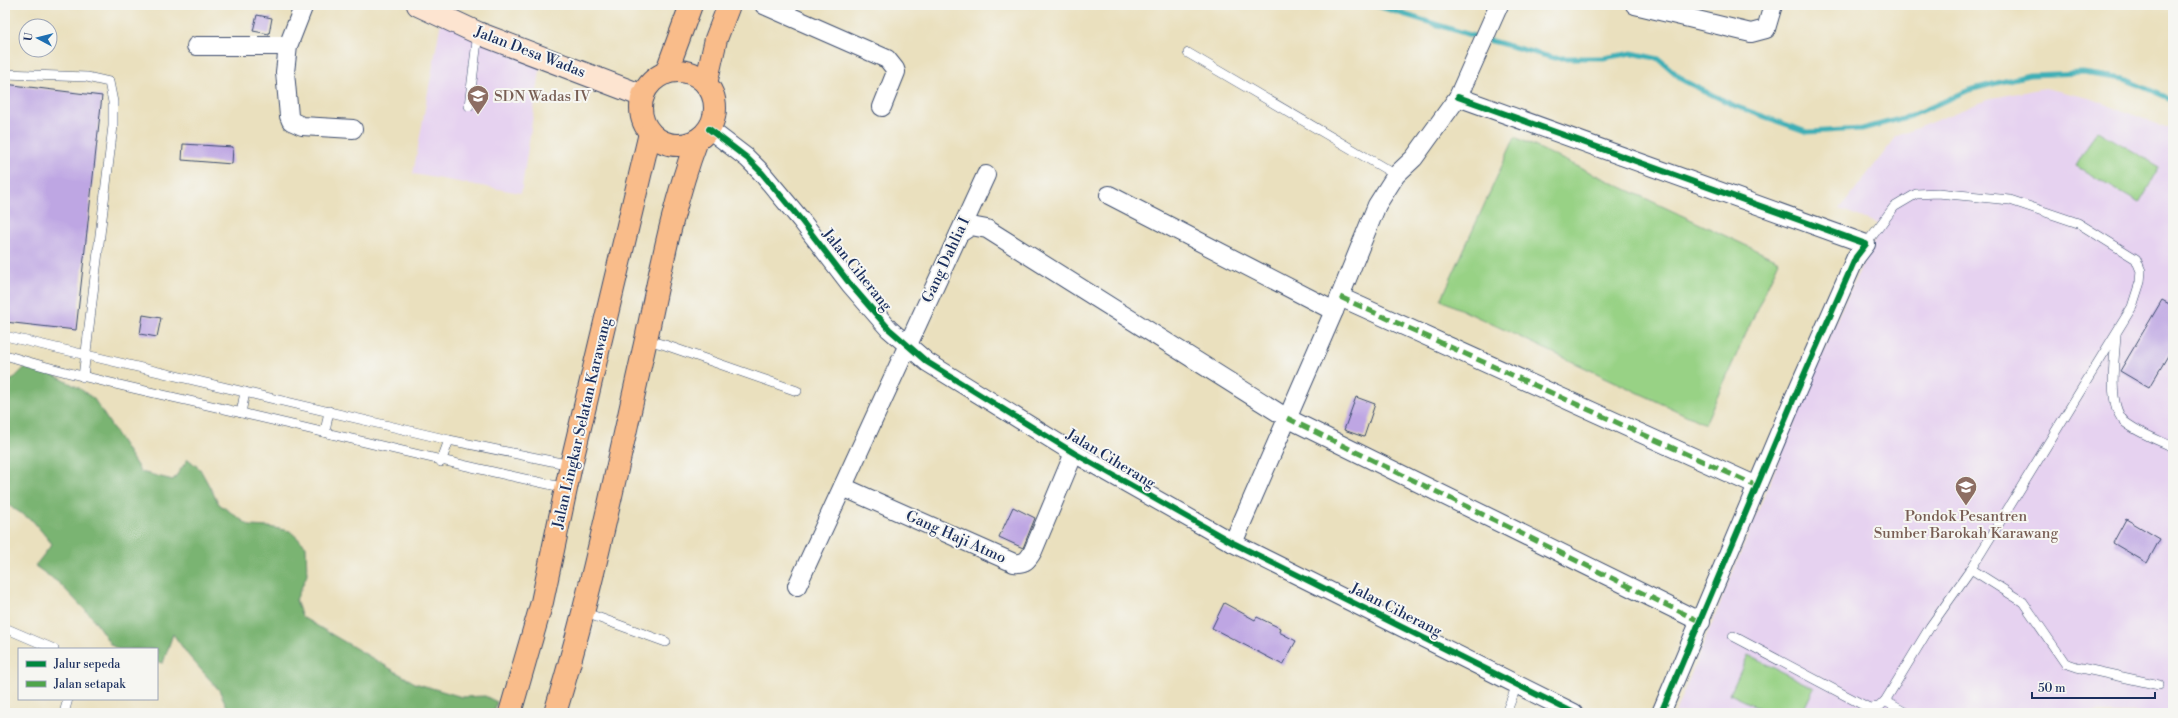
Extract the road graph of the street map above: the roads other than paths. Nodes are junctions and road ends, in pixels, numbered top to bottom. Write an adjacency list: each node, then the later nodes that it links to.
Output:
1 (304, 5): 11 (street)
2 (418, 5): 9 (main road, Jalan Desa Wadas)
3 (691, 5): 13 (main road)
4 (730, 5): 15 (main road)
5 (764, 5): 19 (street)
6 (1500, 5): 17 (street)
7 (1635, 5): 8 (street)
8 (1773, 5)
9 (478, 33): 16 (main road, Jalan Desa Wadas); 18 (lane)
10 (196, 46): 11 (street)
11 (288, 46): 20 (street)
12 (1188, 53): 24 (lane)
13 (666, 73): 15 (main road); 16 (main road)
14 (5, 74): 34 (lane)
15 (706, 84): 22 (main road)
16 (643, 96): 21 (main road)
17 (1458, 97): 24 (street); 27 (street)
18 (470, 106)
19 (882, 108)
20 (353, 129)
21 (650, 133): 22 (main road); 46 (main road, Jalan Lingkar Selatan Karawang)
22 (703, 134): 31 (main road); 32 (street, Jalan Ciherang)
23 (986, 175): 26 (street, Gang Dahlia I)
24 (1396, 175): 28 (street)
25 (1109, 195): 28 (street)
26 (959, 234): 32 (street, Gang Dahlia I); 40 (street)
27 (1866, 244): 29 (lane); 47 (street)
28 (1337, 304): 40 (street); 47 (street)
29 (2116, 333): 43 (lane); 51 (lane)
30 (5, 336): 34 (lane)
31 (646, 340): 36 (lane); 53 (main road)
32 (906, 345): 44 (street, Jalan Ciherang); 48 (street, Gang Dahlia I)
33 (5, 355): 35 (lane)
34 (85, 355): 35 (lane); 37 (lane)
35 (83, 377): 39 (lane)
36 (797, 391)
37 (245, 392): 38 (lane); 39 (lane)
38 (329, 411): 41 (lane); 42 (lane)
39 (241, 413): 41 (lane)
40 (1287, 418): 50 (street); 54 (street)
41 (325, 432): 45 (lane)
42 (449, 440): 45 (lane); 46 (lane)
43 (2173, 447)
44 (1074, 452): 48 (street, Gang Haji Atmo); 50 (street, Jalan Ciherang)
45 (441, 462): 49 (lane)
46 (571, 465): 49 (main road, Jalan Lingkar Selatan Karawang)
47 (1757, 486): 54 (street)
48 (843, 487): 52 (street, Gang Dahlia I)
49 (566, 488): 64 (main road, Jalan Lingkar Selatan Karawang)
50 (1234, 543): 59 (street, Jalan Ciherang)
51 (1971, 569): 60 (lane); 62 (lane)
52 (797, 586)
53 (583, 612): 57 (lane); 65 (main road)
54 (1701, 622): 68 (street)
55 (5, 628): 58 (lane)
56 (1733, 636): 62 (lane)
57 (666, 642)
58 (52, 648)
59 (1517, 685): 66 (lane); 67 (street, Jalan Ciherang)
60 (2159, 685)
61 (68, 700): 63 (lane)
62 (1885, 701): 69 (lane)
63 (64, 713)
64 (510, 713)
65 (555, 713)
66 (1506, 713)
67 (1574, 713)
68 (1661, 713)
69 (1906, 713)

